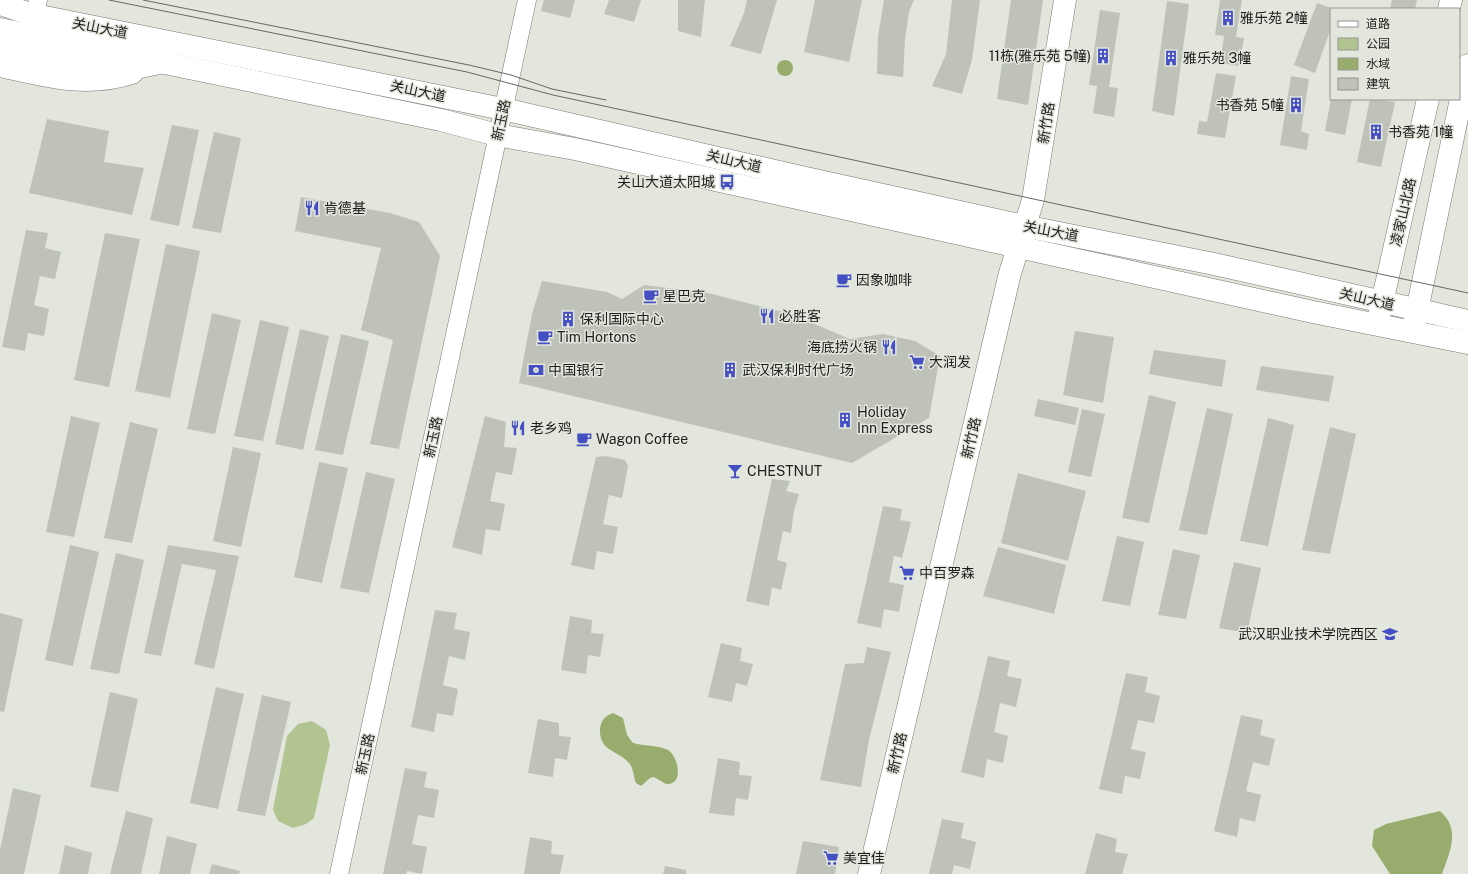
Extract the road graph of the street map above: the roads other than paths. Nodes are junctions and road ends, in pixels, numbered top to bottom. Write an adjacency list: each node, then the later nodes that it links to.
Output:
1 (527, 0): 11 (street, 新玉路)
2 (1065, 0): 13 (main road, 新竹路)
3 (0, 4): 4 (main road, 关山大道)
4 (36, 7): 11 (main road, 关山大道)
5 (0, 29): 7 (main road, 关山大道)
6 (0, 47): 7 (main road)
7 (164, 62): 8 (main road); 12 (main road, 关山大道)
8 (0, 66)
9 (1468, 66): 15 (main road)
10 (1428, 100): 14 (main road, 凌家山北路)
11 (503, 109): 12 (street, 新玉路); 13 (main road, 关山大道)
12 (497, 135): 13 (main road, 关山大道); 20 (street, 新玉路)
13 (1022, 236): 14 (main road, 关山大道); 17 (main road, 关山大道); 21 (main road, 新竹路)
14 (1382, 303): 15 (main road, 关山大道); 17 (main road, 凌家山北路)
15 (1417, 310): 16 (main road, 关山大道); 18 (main road)
16 (1468, 321)
17 (1377, 325): 18 (main road, 关山大道)
18 (1412, 332): 19 (main road, 关山大道)
19 (1468, 343)
20 (339, 874)
21 (869, 874)

